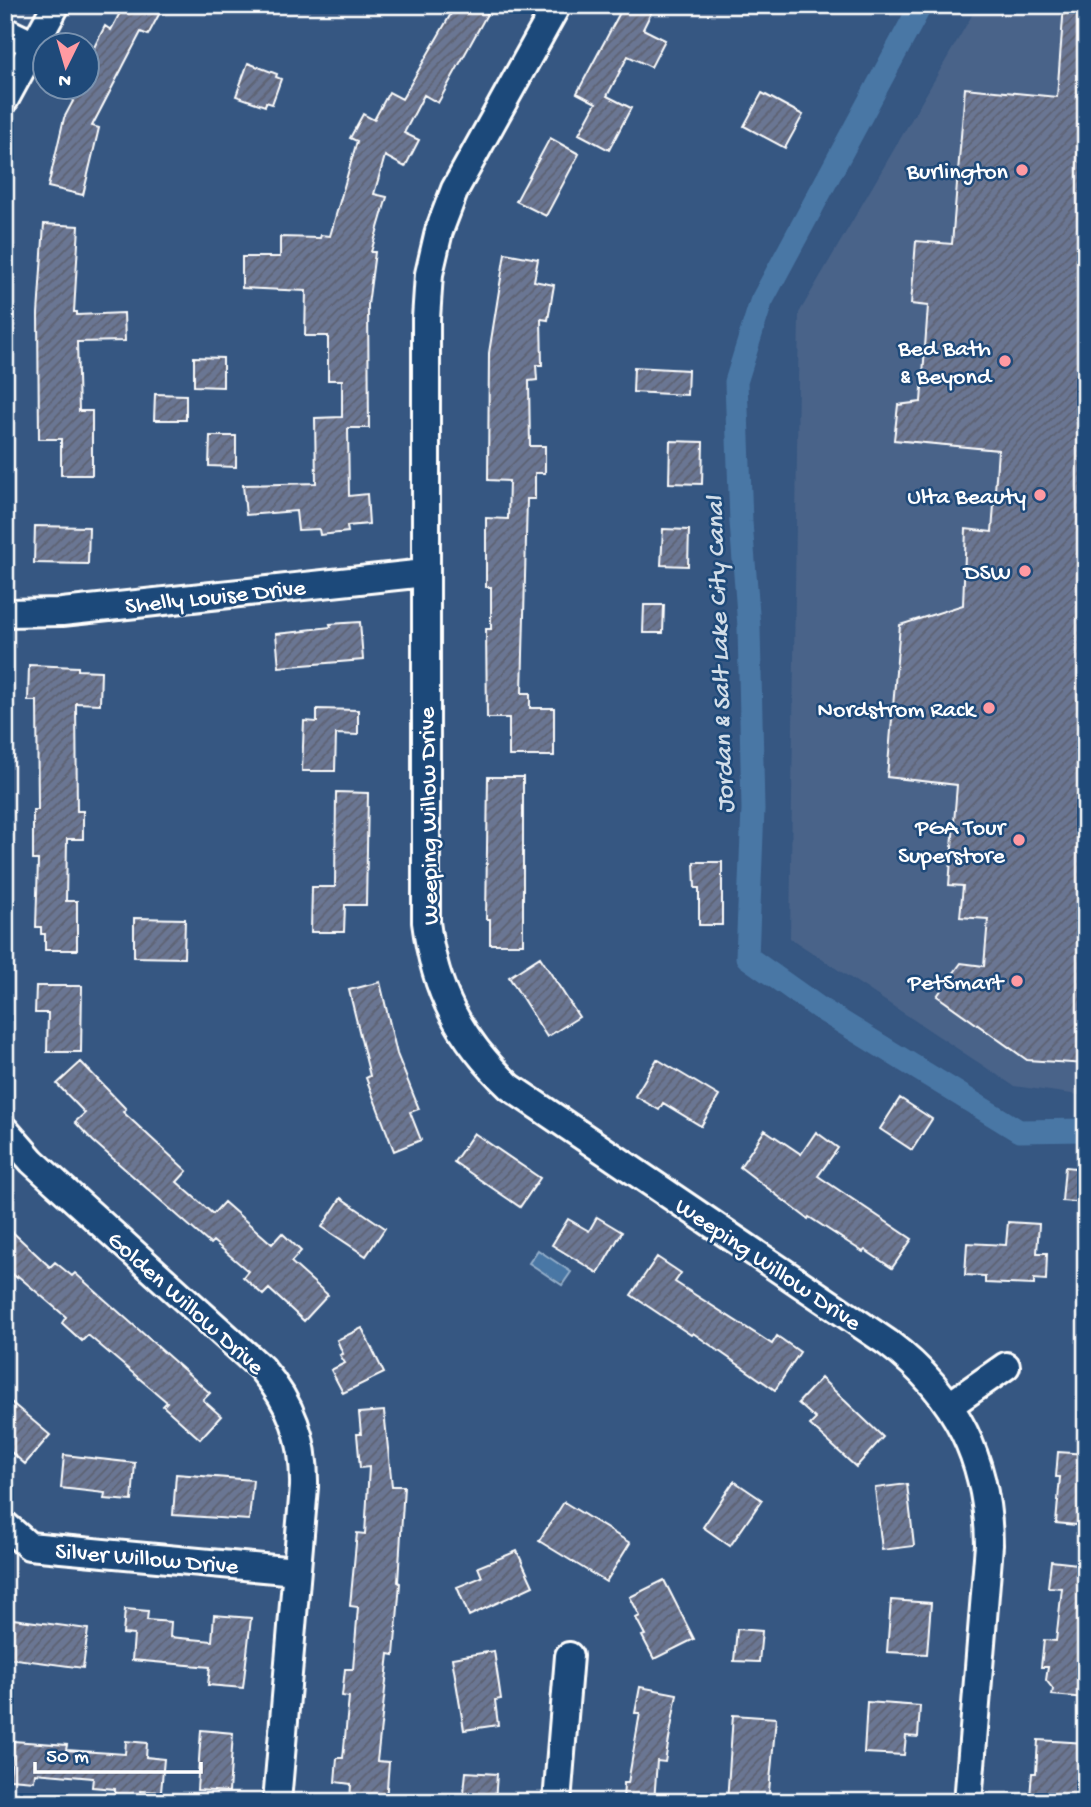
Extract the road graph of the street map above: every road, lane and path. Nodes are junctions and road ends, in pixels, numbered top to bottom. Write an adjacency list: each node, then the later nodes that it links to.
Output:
1 (56, 5): 4 (street)
2 (557, 5): 8 (street, Weeping Willow Drive)
3 (5, 31): 5 (street)
4 (41, 32)
5 (32, 44)
6 (32, 49): 7 (street)
7 (5, 99)
8 (425, 573): 9 (street, Shelly Louise Drive); 12 (street, Weeping Willow Drive)
9 (5, 612)
10 (5, 1130): 14 (street, Golden Willow Drive)
11 (1006, 1366): 12 (street)
12 (950, 1405): 18 (street, Weeping Willow Drive)
13 (5, 1525): 14 (street, Silver Willow Drive)
14 (296, 1571): 16 (street, Golden Willow Drive)
15 (569, 1657): 17 (street)
16 (277, 1802)
17 (557, 1802)
18 (968, 1802)

